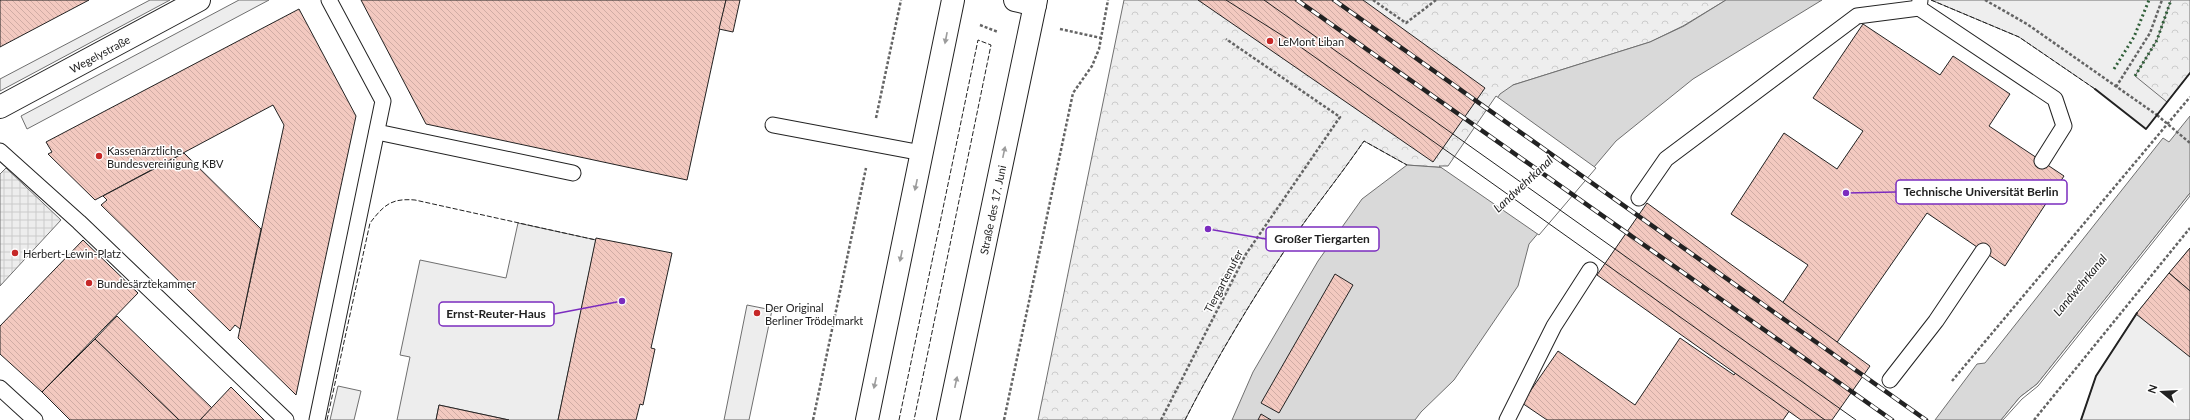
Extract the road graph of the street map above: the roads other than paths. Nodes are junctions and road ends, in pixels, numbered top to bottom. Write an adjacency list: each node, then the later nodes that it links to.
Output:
1 (199, 0): 6 (main road, Wegelystraße)
2 (329, 0): 8 (lane)
3 (953, 0): 10 (main road, one-way to 10)
4 (1029, 2): 22 (main road, Straße des 17. Juni, one-way to 4)
5 (1919, 4): 11 (lane); 13 (lane)
6 (0, 107)
7 (773, 125): 10 (lane)
8 (377, 132): 12 (lane); 20 (lane)
9 (0, 151): 19 (lane)
10 (922, 153): 21 (main road, one-way to 21)
11 (2042, 161)
12 (574, 173)
13 (1639, 198)
14 (1983, 251): 16 (lane)
15 (1590, 270): 23 (lane)
16 (1890, 380)
17 (0, 388): 18 (lane)
18 (34, 420)
19 (286, 420)
20 (317, 420)
21 (867, 420)
22 (948, 420)
23 (1507, 420)

